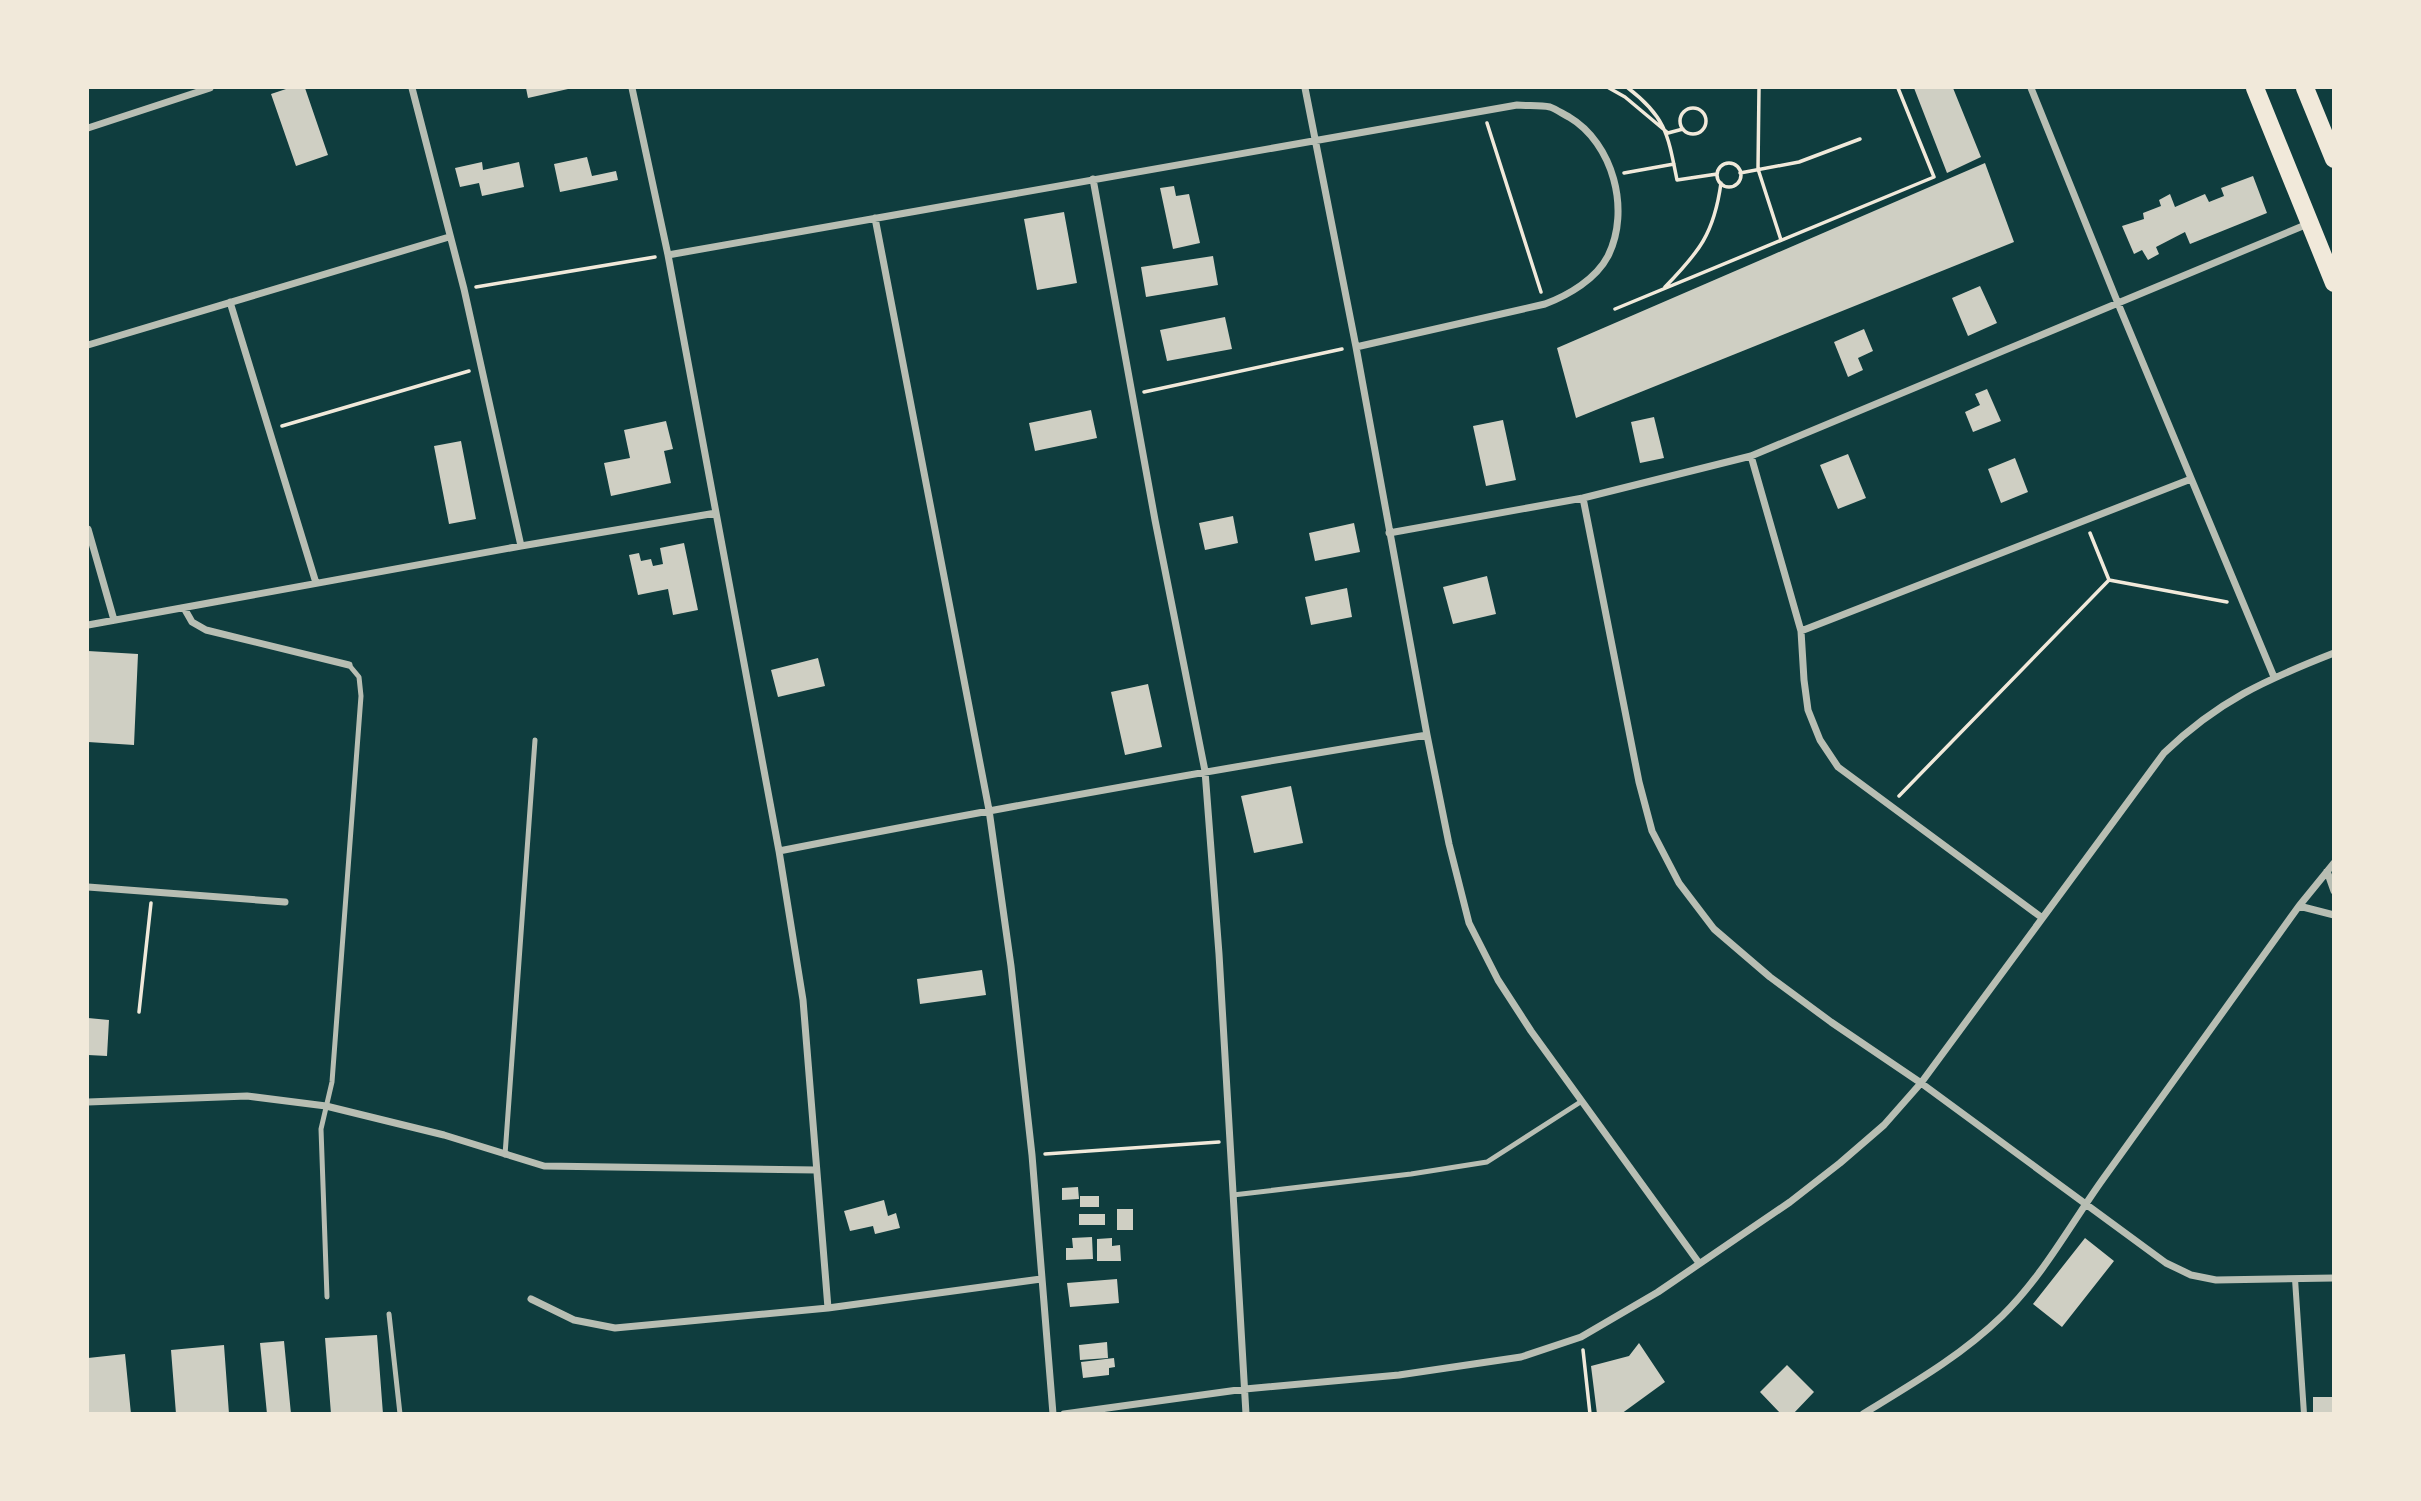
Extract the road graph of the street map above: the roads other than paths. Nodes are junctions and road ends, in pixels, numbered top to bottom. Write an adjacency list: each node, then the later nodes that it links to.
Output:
1 (210, 88): 8 (street)
2 (412, 88): 15 (street)
3 (632, 88): 16 (street)
4 (1306, 88): 10 (street)
5 (2031, 88): 18 (street)
6 (2255, 88): 14 (main road)
7 (2305, 88): 9 (main road)
8 (88, 128)
9 (2330, 138): 11 (main road)
10 (1316, 140): 12 (street); 21 (street); 21 (street)
11 (2333, 159)
12 (1093, 179): 13 (street); 39 (street)
13 (875, 218): 16 (street); 40 (street)
14 (2310, 223): 17 (main road); 18 (street)
15 (449, 237): 19 (street); 28 (street)
16 (668, 254): 25 (street)
17 (2333, 284)
18 (2117, 301): 22 (street); 23 (street)
19 (230, 302): 20 (street); 29 (street)
20 (88, 345)
21 (1356, 346): 27 (street)
22 (1751, 456): 24 (street); 33 (street)
23 (2191, 479): 33 (street); 36 (street)
24 (1583, 498): 27 (street); 50 (street)
25 (716, 513): 28 (street); 41 (street)
26 (88, 529): 31 (street)
27 (1389, 533): 37 (street)
28 (520, 546): 29 (street)
29 (316, 583): 30 (street)
30 (184, 608): 31 (street); 35 (street)
31 (114, 620): 32 (street)
32 (88, 625)
33 (1801, 631): 49 (street)
34 (2333, 653): 36 (street)
35 (349, 665): 53 (lane)
36 (2274, 677): 49 (street)
37 (1427, 735): 39 (street); 51 (street)
38 (535, 740): 54 (lane)
39 (1205, 771): 40 (street); 56 (street)
40 (989, 810): 41 (street); 60 (street)
41 (779, 851): 55 (street)
42 (2333, 863): 43 (street)
43 (2327, 871): 45 (street); 47 (street)
44 (88, 887): 46 (street)
45 (2333, 891)
46 (285, 902)
47 (2299, 906): 48 (street); 57 (street)
48 (2333, 915)
49 (2041, 917): 50 (street)
50 (1920, 1083): 57 (street); 58 (street)
51 (1583, 1101): 56 (lane); 58 (street)
52 (88, 1102): 53 (street)
53 (326, 1106): 54 (street); 62 (lane)
54 (505, 1155): 55 (street)
55 (816, 1170): 64 (street)
56 (1233, 1195): 66 (street)
57 (2085, 1205): 61 (street); 71 (street)
58 (1699, 1263): 66 (street)
59 (2333, 1278): 61 (street)
60 (1041, 1279): 64 (street); 68 (street)
61 (2295, 1279): 72 (street)
62 (327, 1297)
63 (531, 1299): 64 (street)
64 (828, 1308)
65 (389, 1314): 67 (lane)
66 (1245, 1388): 69 (street); 70 (street)
67 (400, 1413)
68 (1053, 1413)
69 (1064, 1413)
70 (1246, 1413)
71 (1863, 1413)
72 (2304, 1413)

